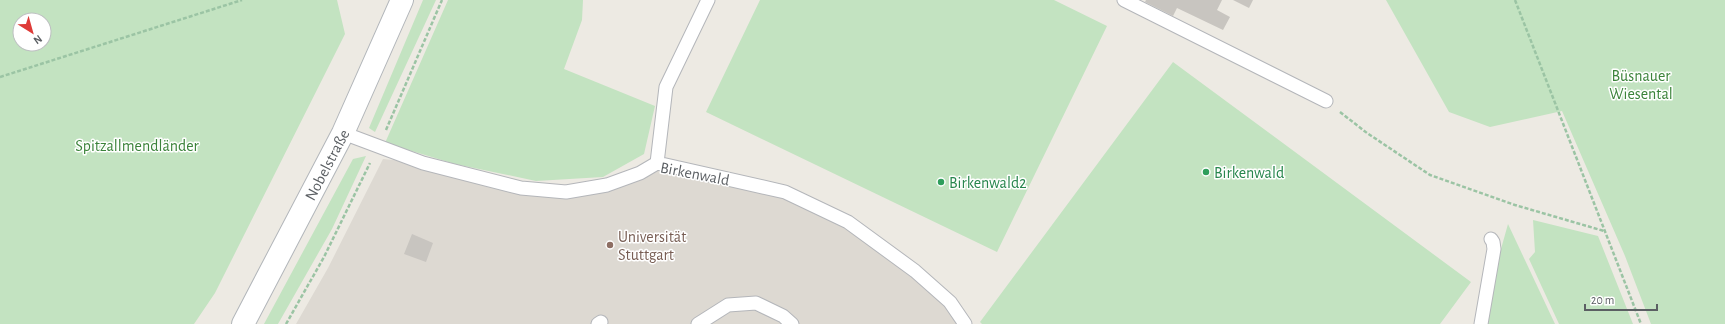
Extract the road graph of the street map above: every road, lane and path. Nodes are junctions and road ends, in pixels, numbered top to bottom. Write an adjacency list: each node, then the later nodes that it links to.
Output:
1 (242, 0): 7 (path)
2 (402, 0): 9 (street, Nobelstraße)
3 (442, 0): 10 (path)
4 (708, 0): 11 (lane)
5 (1124, 0): 8 (lane)
6 (1515, 0): 12 (path)
7 (0, 77)
8 (1326, 101): 12 (path)
9 (343, 133): 10 (lane, Birkenwald); 15 (street, Nobelstraße)
10 (378, 147): 11 (lane, Birkenwald); 16 (path)
11 (657, 163): 18 (lane, Birkenwald)
12 (1605, 231): 20 (path)
13 (1491, 239): 19 (lane)
14 (706, 322): 17 (lane)
15 (242, 324)
16 (286, 324)
17 (792, 324)
18 (965, 324)
19 (1481, 324)
20 (1641, 324)

